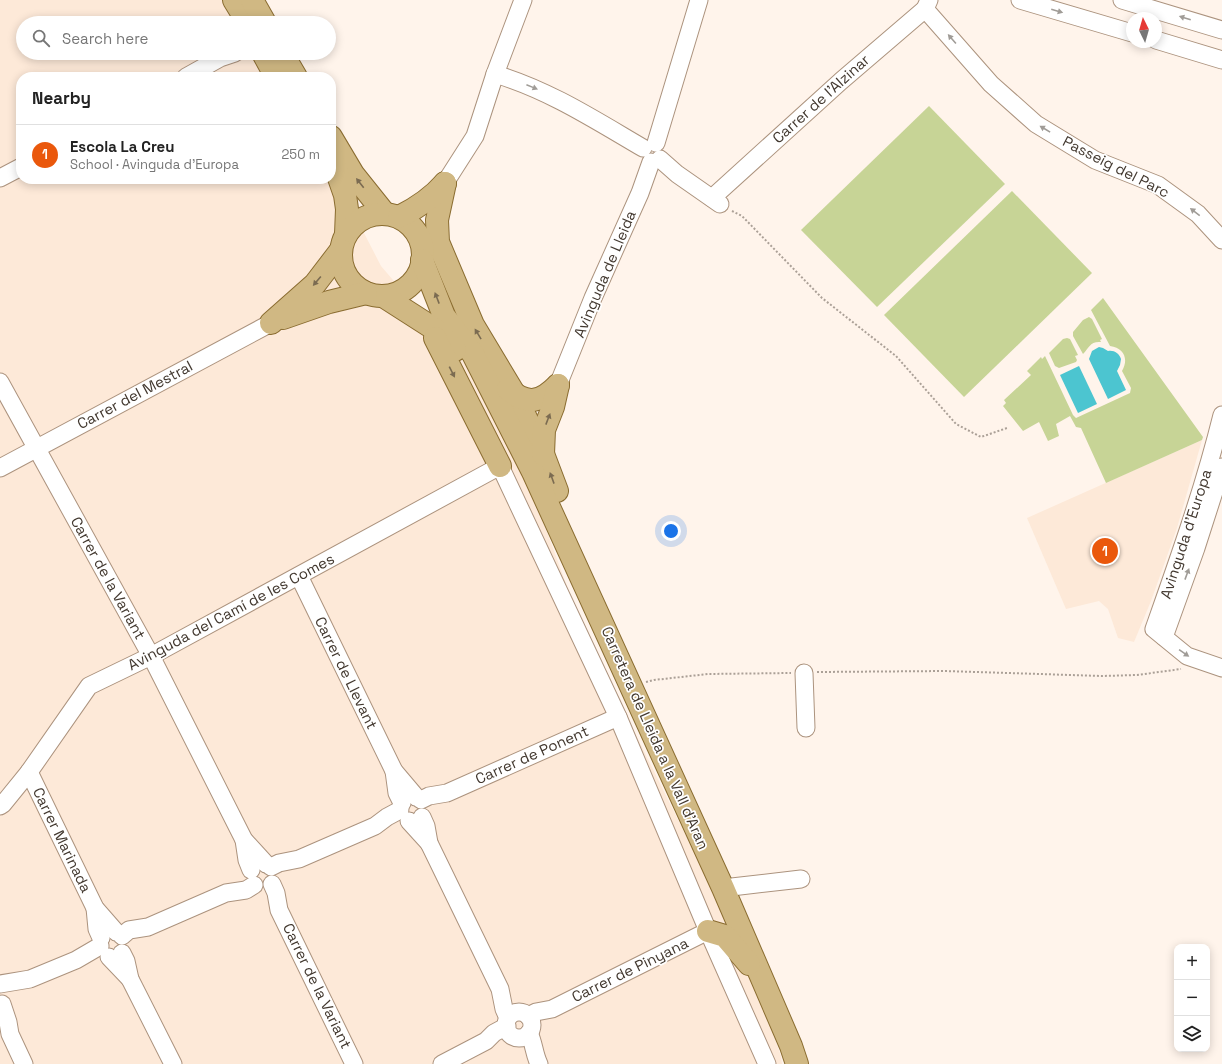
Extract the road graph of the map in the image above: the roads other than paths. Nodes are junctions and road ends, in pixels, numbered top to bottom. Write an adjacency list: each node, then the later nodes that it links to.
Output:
1 (234, 0): 7 (main road)
2 (523, 0): 18 (street)
3 (699, 0): 20 (street, Avinguda de Lleida)
4 (1020, 0): 9 (street, one-way to 9)
5 (1122, 0): 8 (street, one-way to 5)
6 (927, 4): 20 (street, Carrer de l'Alzinar); 26 (street, Passeig del Parc, one-way to 6)
7 (249, 16)
8 (1222, 30)
9 (1126, 31)
10 (1162, 42): 14 (street)
11 (218, 60): 15 (street)
12 (267, 60): 16 (main road)
13 (286, 60): 17 (main road)
14 (1222, 60)
15 (195, 72)
16 (273, 72)
17 (293, 72)
18 (496, 74): 20 (street, one-way to 20); 24 (street)
19 (336, 146): 25 (main road, one-way to 19)
20 (653, 153): 34 (street, Avinguda de Lleida)
21 (16, 170): 23 (street)
22 (336, 176): 27 (main road)
23 (0, 178)
24 (441, 188): 25 (main road); 28 (main road); 35 (main road, one-way to 24)
25 (392, 216): 27 (main road); 28 (main road)
26 (1222, 240)
27 (343, 242): 29 (main road); 30 (main road, one-way to 30)
28 (421, 250): 29 (main road); 32 (main road, one-way to 28)
29 (375, 294): 30 (main road); 31 (main road)
30 (271, 323): 38 (street, Carrer del Mestral)
31 (428, 324): 36 (main road); 41 (main road, one-way to 41)
32 (473, 354): 35 (main road); 36 (main road)
33 (0, 382): 38 (street, Carrer de la Variant)
34 (558, 385): 35 (main road); 40 (main road, one-way to 34)
35 (515, 395): 40 (main road)
36 (505, 415): 45 (main road, Carretera de Lleida a la Vall d'Aran)
37 (1222, 415): 39 (street, Avinguda d'Europa)
38 (36, 448): 43 (street, Carrer del Mestral); 47 (street, Carrer de la Variant)
39 (1218, 451): 46 (street, Avinguda d'Europa)
40 (543, 454): 45 (main road, one-way to 40)
41 (500, 466): 44 (street, Avinguda del Camí de les Comes); 50 (street)
42 (1222, 467): 46 (street, Avinguda d'Europa, one-way to 42)
43 (0, 468)
44 (299, 576): 47 (street, Avinguda del Camí de les Comes); 54 (street, Carrer de Llevant)
45 (590, 595): 57 (main road, Carretera de Lleida a la Vall d'Aran)
46 (1159, 633): 48 (street, one-way to 48)
47 (151, 656): 52 (street, Avinguda del Camí de les Comes); 55 (street, Carrer de la Variant)
48 (1222, 668)
49 (804, 673): 51 (street)
50 (618, 717): 54 (street, Carrer de Ponent); 58 (street)
51 (806, 728)
52 (29, 772): 53 (street, Avinguda del Camí de les Comes); 59 (street, Carrer Marinada)
53 (1, 810)
54 (412, 810): 55 (street, Carrer de Ponent); 62 (street, Carrer de Llevant)
55 (262, 877): 59 (street, Carrer de Ponent); 67 (street, Carrer de la Variant)
56 (801, 879): 57 (street)
57 (723, 888): 60 (main road, Carretera de Lleida a la Vall d'Aran)
58 (708, 931): 60 (main road); 62 (street, Carrer de Pinyana); 69 (street)
59 (112, 945): 61 (street, Carrer de Ponent); 66 (street, Carrer Marinada)
60 (762, 977): 70 (main road, Carretera de Lleida a la Vall d'Aran)
61 (1, 996): 63 (street)
62 (519, 1026): 64 (street, Carrer de Llevant); 68 (street, Carrer de Pinyana)
63 (5, 1031): 65 (street)
64 (537, 1061)
65 (24, 1064)
66 (173, 1064)
67 (354, 1064)
68 (442, 1064)
69 (767, 1064)
70 (797, 1064)

